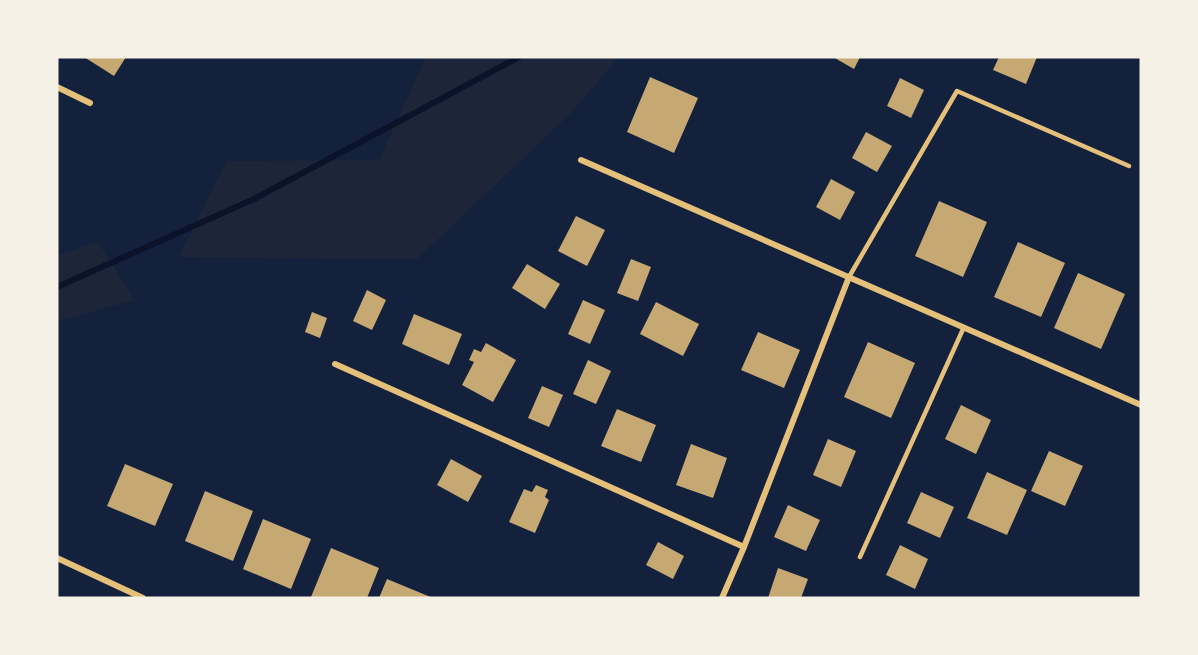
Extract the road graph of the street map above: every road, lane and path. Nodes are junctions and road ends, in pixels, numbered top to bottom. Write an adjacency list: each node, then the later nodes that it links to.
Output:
1 (57, 87): 2 (street)
2 (90, 103)
3 (581, 159): 5 (street)
4 (1129, 166): 5 (lane)
5 (849, 277): 6 (street); 9 (street)
6 (964, 327): 8 (street); 10 (lane)
7 (335, 364): 9 (street)
8 (1141, 405)
9 (744, 547): 13 (street)
10 (860, 556)
11 (57, 558): 12 (street)
12 (143, 598)
13 (722, 598)

